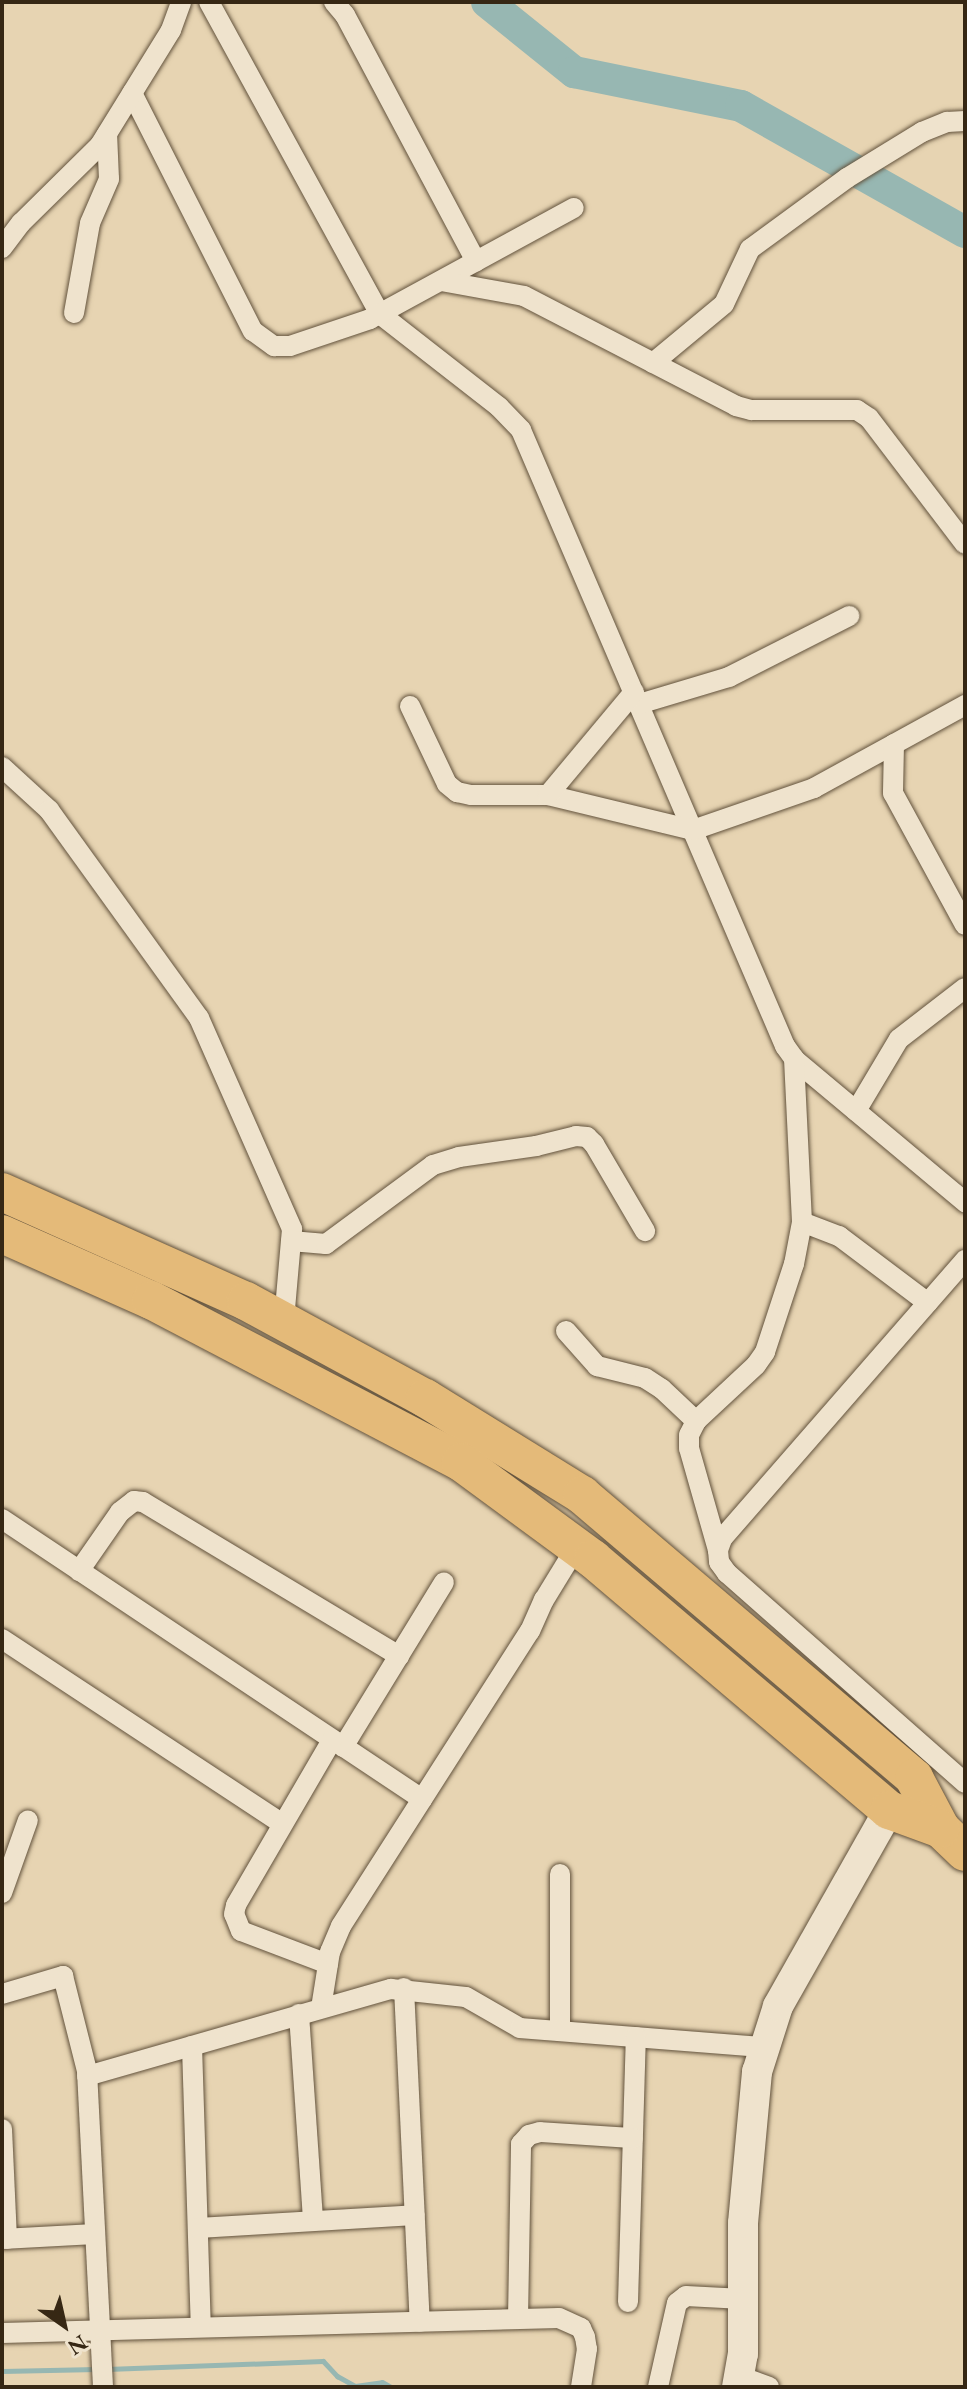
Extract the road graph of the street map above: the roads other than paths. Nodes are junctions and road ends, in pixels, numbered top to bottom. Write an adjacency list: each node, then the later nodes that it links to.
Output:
1 (181, 2): 4 (street)
2 (209, 2): 12 (street)
3 (334, 2): 9 (street)
4 (132, 93): 6 (street); 12 (street)
5 (965, 121): 13 (street)
6 (107, 134): 8 (street); 11 (street)
7 (574, 208): 9 (street)
8 (2, 248)
9 (476, 261): 10 (street)
10 (441, 281): 12 (street); 13 (street)
11 (74, 313)
12 (380, 314): 16 (street)
13 (653, 363): 14 (street)
14 (965, 544)
15 (849, 616): 16 (street)
16 (636, 698): 21 (street); 22 (street)
17 (410, 706): 21 (street)
18 (964, 709): 19 (street)
19 (894, 744): 22 (street); 23 (street)
20 (2, 767): 32 (street)
21 (548, 795): 22 (street)
22 (693, 830): 25 (street)
23 (965, 925)
24 (965, 988): 26 (street)
25 (794, 1058): 26 (street); 29 (street)
26 (856, 1111): 28 (street)
27 (2, 1192): 35 (highway)
28 (965, 1202)
29 (802, 1222): 34 (street); 37 (street)
30 (645, 1231): 32 (street)
31 (2, 1234): 39 (highway)
32 (291, 1241): 35 (street)
33 (965, 1260): 34 (street)
34 (928, 1303): 40 (street)
35 (284, 1321): 51 (highway)
36 (566, 1331): 37 (street)
37 (696, 1421): 40 (street)
38 (2, 1519): 41 (street)
39 (577, 1546): 47 (street); 48 (highway)
40 (718, 1550): 46 (street)
41 (79, 1571): 44 (street); 45 (street)
42 (444, 1582): 44 (street)
43 (2, 1639): 50 (street)
44 (399, 1656): 45 (street)
45 (338, 1743): 47 (street); 50 (street)
46 (965, 1783)
47 (422, 1799): 54 (street)
48 (889, 1810): 51 (highway); 62 (street)
49 (28, 1820): 53 (street)
50 (283, 1824): 54 (street)
51 (953, 1841)
52 (560, 1874): 59 (street)
53 (2, 1893)
54 (328, 1964): 57 (street)
55 (404, 1988): 57 (street); 59 (street); 66 (street)
56 (2, 1994): 63 (street)
57 (321, 2008): 58 (street)
58 (299, 2014): 61 (street); 67 (street)
59 (560, 2031): 60 (street)
60 (636, 2037): 62 (street); 65 (street)
61 (192, 2046): 63 (street); 68 (street)
62 (764, 2047): 71 (street)
63 (87, 2076): 69 (street)
64 (2, 2129): 70 (street)
65 (633, 2138): 72 (street); 73 (street)
66 (415, 2215): 67 (street); 74 (street)
67 (313, 2221): 68 (street)
68 (198, 2228): 75 (street)
69 (95, 2234): 70 (street); 76 (street)
70 (4, 2239)
71 (743, 2299): 78 (street); 81 (street)
72 (628, 2302)
73 (518, 2319): 74 (street); 80 (street)
74 (420, 2322): 75 (street)
75 (201, 2327): 76 (street)
76 (100, 2330): 77 (street); 79 (street)
77 (2, 2333)
78 (738, 2381): 82 (street)
79 (103, 2387)
80 (581, 2387)
81 (658, 2387)
82 (769, 2387)

